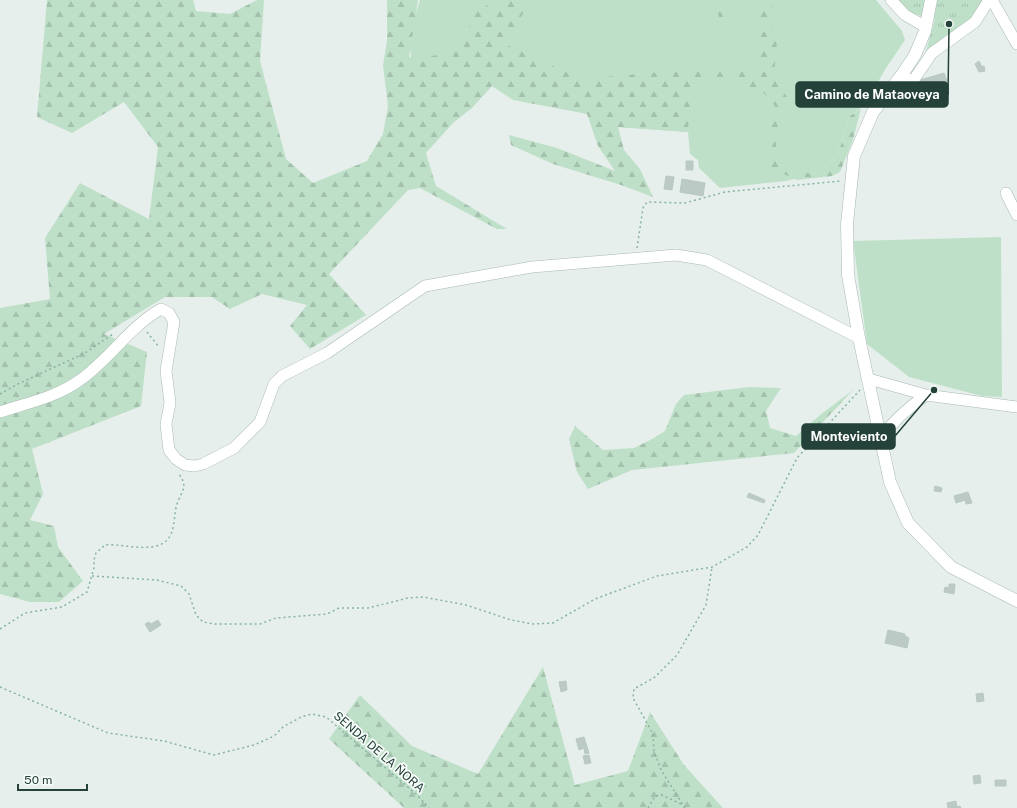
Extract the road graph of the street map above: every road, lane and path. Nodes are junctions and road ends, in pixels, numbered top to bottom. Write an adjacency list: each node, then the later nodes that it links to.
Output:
1 (891, 0): 4 (street)
2 (931, 0): 4 (street)
3 (991, 0): 5 (street); 6 (street)
4 (926, 27): 6 (street)
5 (1017, 44)
6 (902, 76): 7 (street)
7 (851, 180): 10 (path); 13 (street)
8 (1006, 193): 9 (street)
9 (1017, 215)
10 (636, 259): 11 (street); 13 (street)
11 (138, 325): 14 (path); 19 (street)
12 (114, 334): 16 (path)
13 (860, 338): 15 (street)
14 (159, 346)
15 (869, 380): 17 (street); 20 (street); 22 (path)
16 (0, 394)
17 (926, 395): 18 (street); 20 (street)
18 (1017, 407)
19 (0, 412)
20 (880, 438): 24 (street)
21 (175, 469): 23 (path)
22 (712, 567): 23 (path); 27 (path)
23 (92, 576): 25 (path)
24 (1017, 601)
25 (0, 630)
26 (0, 687): 28 (path, SENDA DE LA ÑORA)
27 (682, 804): 29 (path); 30 (path)
28 (429, 808)
29 (648, 808)
30 (686, 808)

